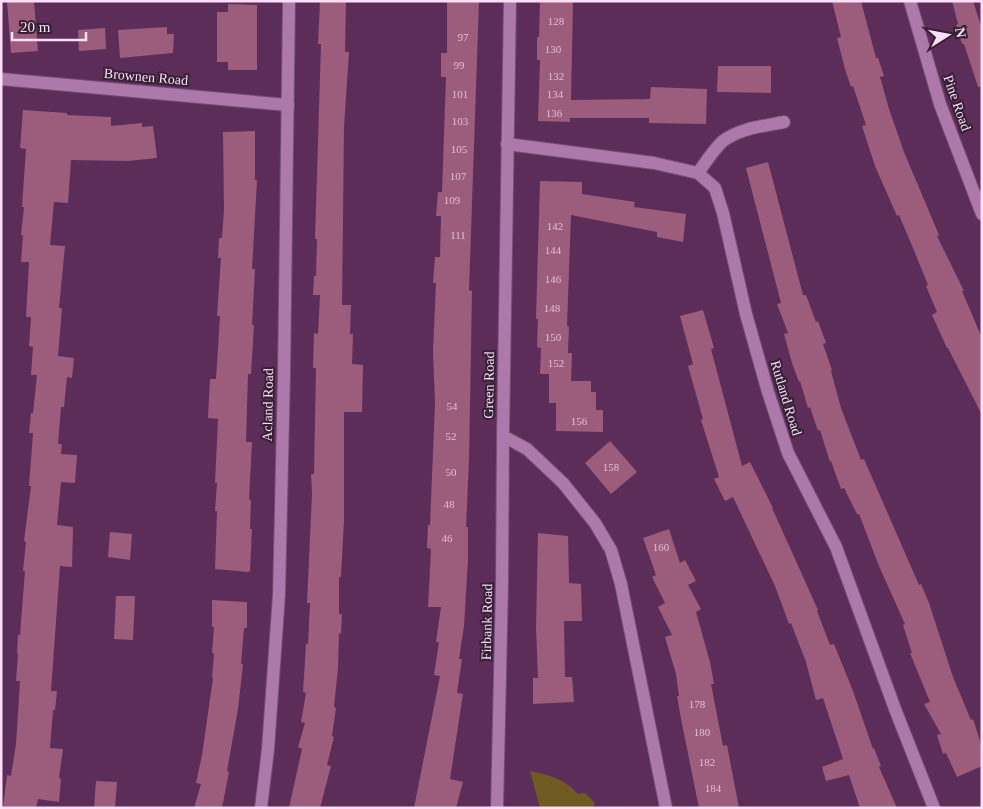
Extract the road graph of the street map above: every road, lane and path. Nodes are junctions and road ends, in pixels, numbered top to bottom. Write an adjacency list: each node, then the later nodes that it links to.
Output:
1 (289, 1): 5 (street, Acland Road)
2 (510, 1): 7 (street, Green Road)
3 (910, 1): 9 (street, Pine Road)
4 (1, 78): 5 (street, Brownen Road)
5 (288, 105): 11 (street, Acland Road)
6 (784, 122): 8 (street)
7 (507, 144): 8 (street); 10 (street, Green Road)
8 (698, 173): 14 (street, Rutland Road)
9 (982, 214)
10 (503, 436): 12 (street, Firbank Road); 13 (street, Green Road)
11 (261, 808)
12 (497, 808)
13 (666, 808)
14 (934, 808)

